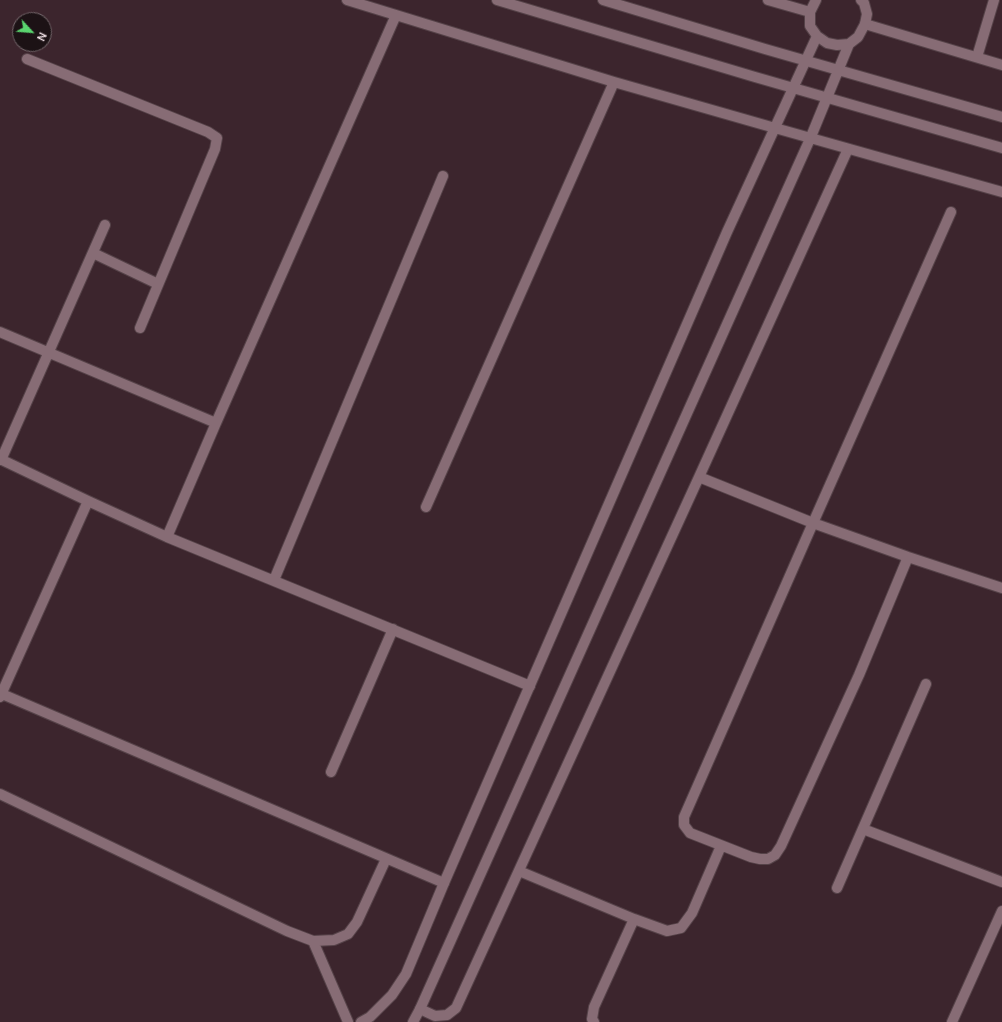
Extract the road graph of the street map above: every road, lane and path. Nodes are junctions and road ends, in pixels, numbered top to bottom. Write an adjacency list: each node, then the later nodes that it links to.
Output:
1 (347, 0): 9 (street)
2 (497, 0): 19 (street)
3 (603, 0): 15 (street)
4 (768, 0): 8 (street)
5 (816, 0): 8 (street)
6 (994, 0): 13 (street)
7 (863, 1): 10 (street)
8 (810, 12): 11 (street)
9 (396, 15): 18 (street); 35 (street)
10 (865, 24): 12 (street); 13 (street)
11 (817, 36): 12 (street); 15 (street)
12 (849, 44): 17 (street)
13 (977, 57): 16 (street)
14 (27, 59): 31 (street)
15 (805, 61): 17 (street); 19 (street)
16 (1002, 65)
17 (839, 70): 20 (street); 21 (street)
18 (614, 82): 22 (street); 39 (street)
19 (792, 88): 20 (street); 22 (street)
20 (828, 98): 23 (street); 24 (street)
21 (1002, 117)
22 (775, 128): 23 (street); 47 (street)
23 (810, 139): 25 (street); 61 (street)
24 (1002, 148)
25 (848, 149): 27 (street); 37 (street)
26 (443, 176): 43 (street)
27 (1002, 192)
28 (951, 212): 40 (street)
29 (105, 225): 30 (street)
30 (93, 253): 31 (street); 34 (street)
31 (158, 284): 32 (street)
32 (140, 328)
33 (0, 332): 34 (street)
34 (48, 353): 35 (street); 36 (street)
35 (216, 423): 41 (street)
36 (0, 459): 38 (street)
37 (699, 477): 40 (street); 54 (street)
38 (88, 501): 41 (street); 48 (street)
39 (426, 507)
40 (813, 523): 42 (street); 52 (street)
41 (167, 536): 43 (street)
42 (908, 557): 44 (street); 52 (street)
43 (274, 580): 45 (street)
44 (1002, 588)
45 (393, 630): 47 (street); 49 (street)
46 (926, 684): 51 (street)
47 (530, 686): 56 (street)
48 (1, 696): 53 (street)
49 (331, 772)
50 (0, 794): 60 (street)
51 (863, 829): 55 (street); 57 (street)
52 (721, 846): 59 (street)
53 (386, 859): 56 (street); 60 (street)
54 (518, 872): 59 (street); 61 (street)
55 (1002, 882)
56 (444, 883): 63 (street)
57 (837, 888)
58 (1002, 911): 66 (street)
59 (634, 919): 65 (street)
60 (313, 941): 62 (street)
61 (420, 1009): 64 (street)
62 (348, 1022)
63 (361, 1022)
64 (413, 1022)
65 (594, 1022)
66 (952, 1022)

